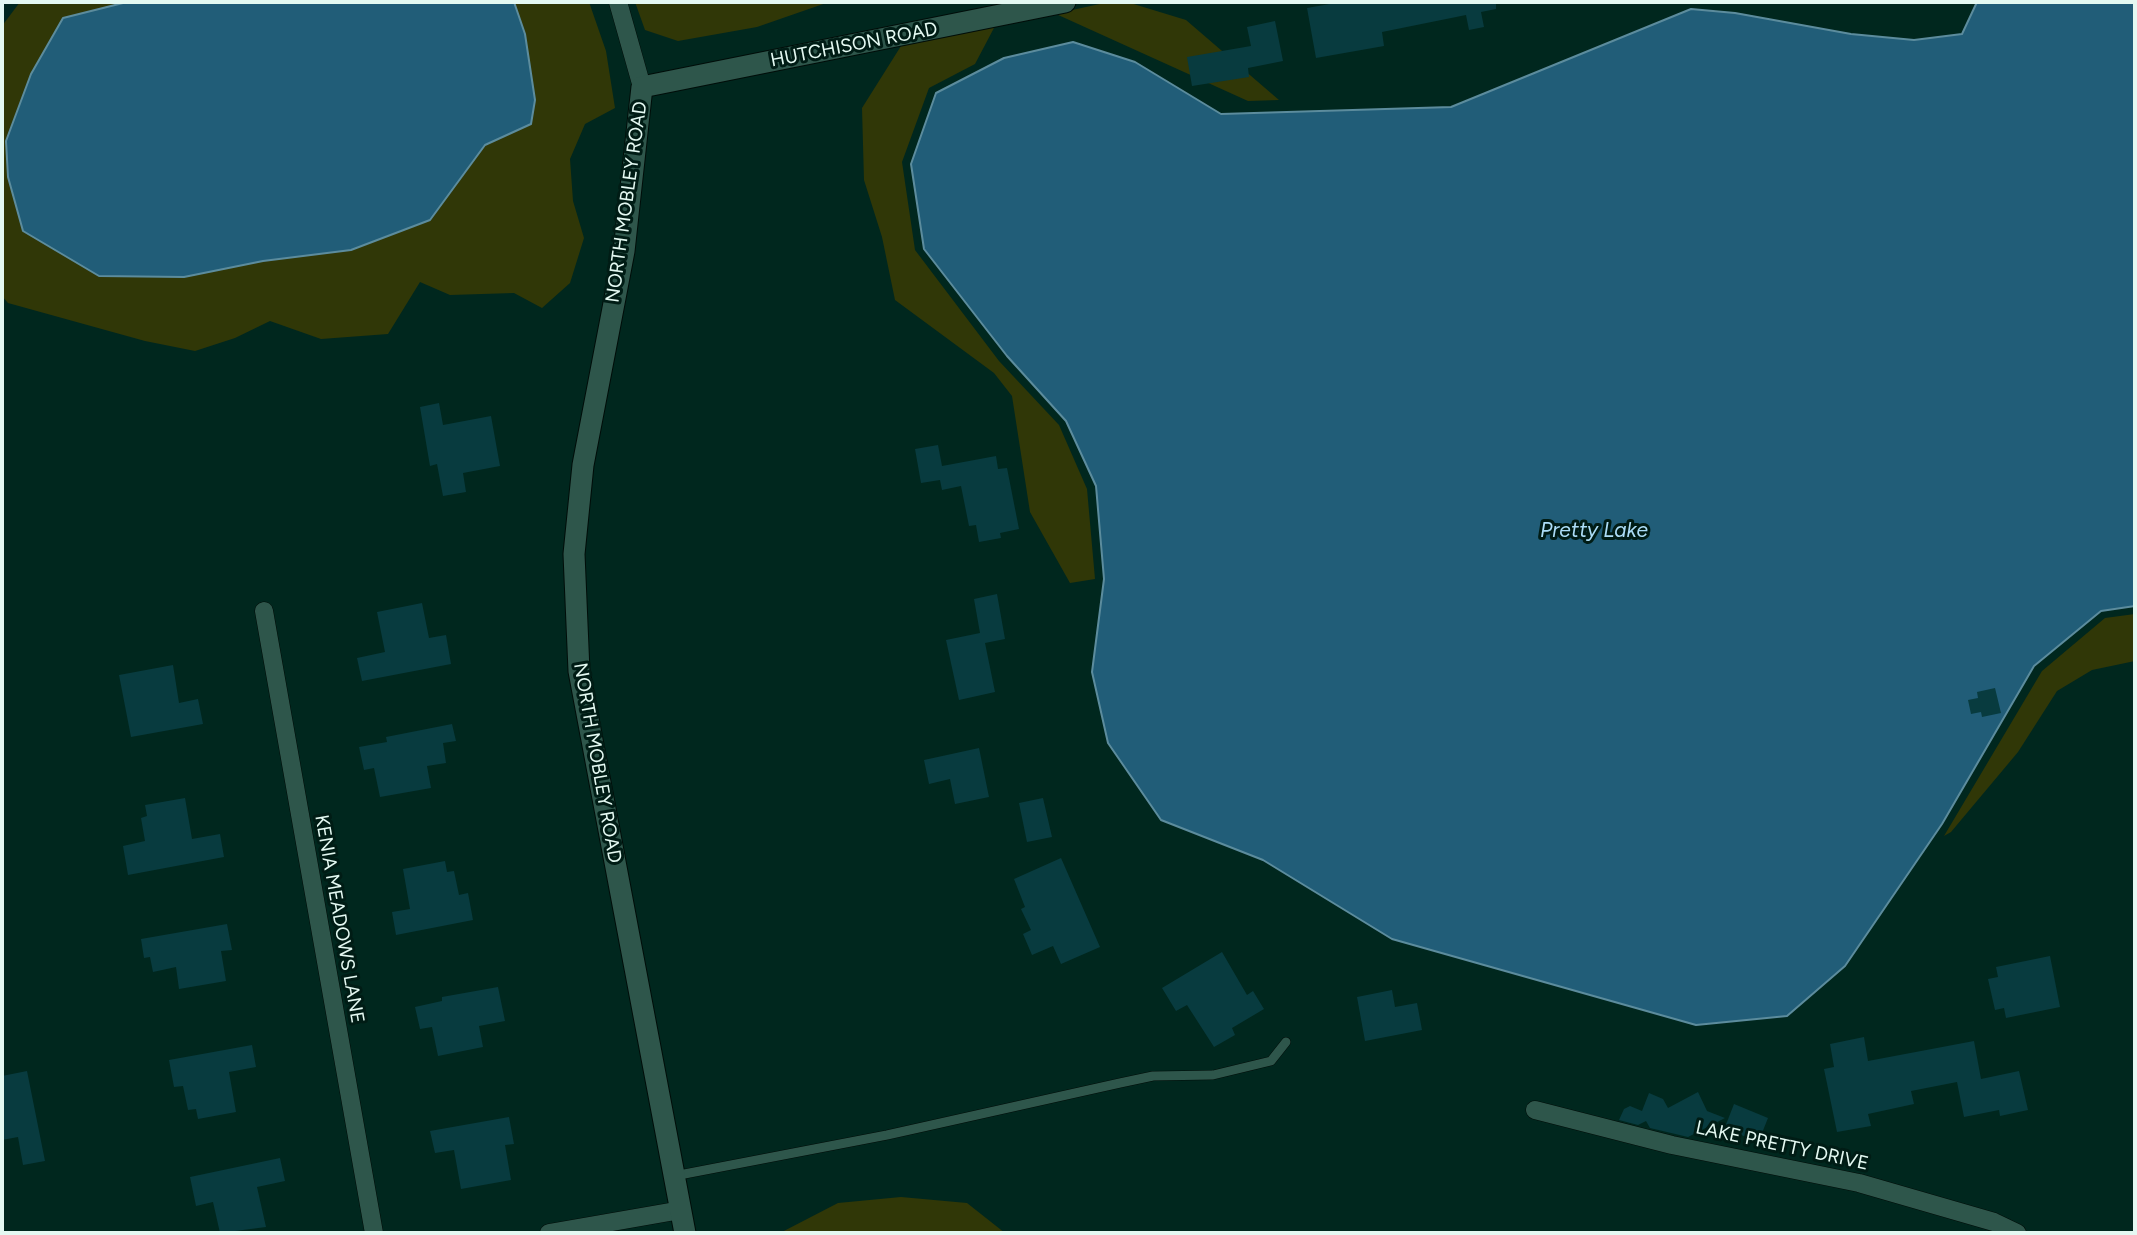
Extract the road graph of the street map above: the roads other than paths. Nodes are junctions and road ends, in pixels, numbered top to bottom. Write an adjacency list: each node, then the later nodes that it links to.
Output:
1 (618, 2): 3 (street, NORTH MOBLEY ROAD)
2 (1065, 2): 3 (street, HUTCHISON ROAD)
3 (642, 87): 7 (street, NORTH MOBLEY ROAD)
4 (264, 611): 9 (street, KENIA MEADOWS LANE)
5 (1286, 1042): 7 (lane)
6 (1535, 1110): 12 (street, LAKE PRETTY DRIVE)
7 (674, 1176): 8 (street, NORTH MOBLEY ROAD)
8 (681, 1210): 10 (street); 11 (street, NORTH MOBLEY ROAD)
9 (374, 1233)
10 (549, 1233)
11 (685, 1233)
12 (2017, 1233)

